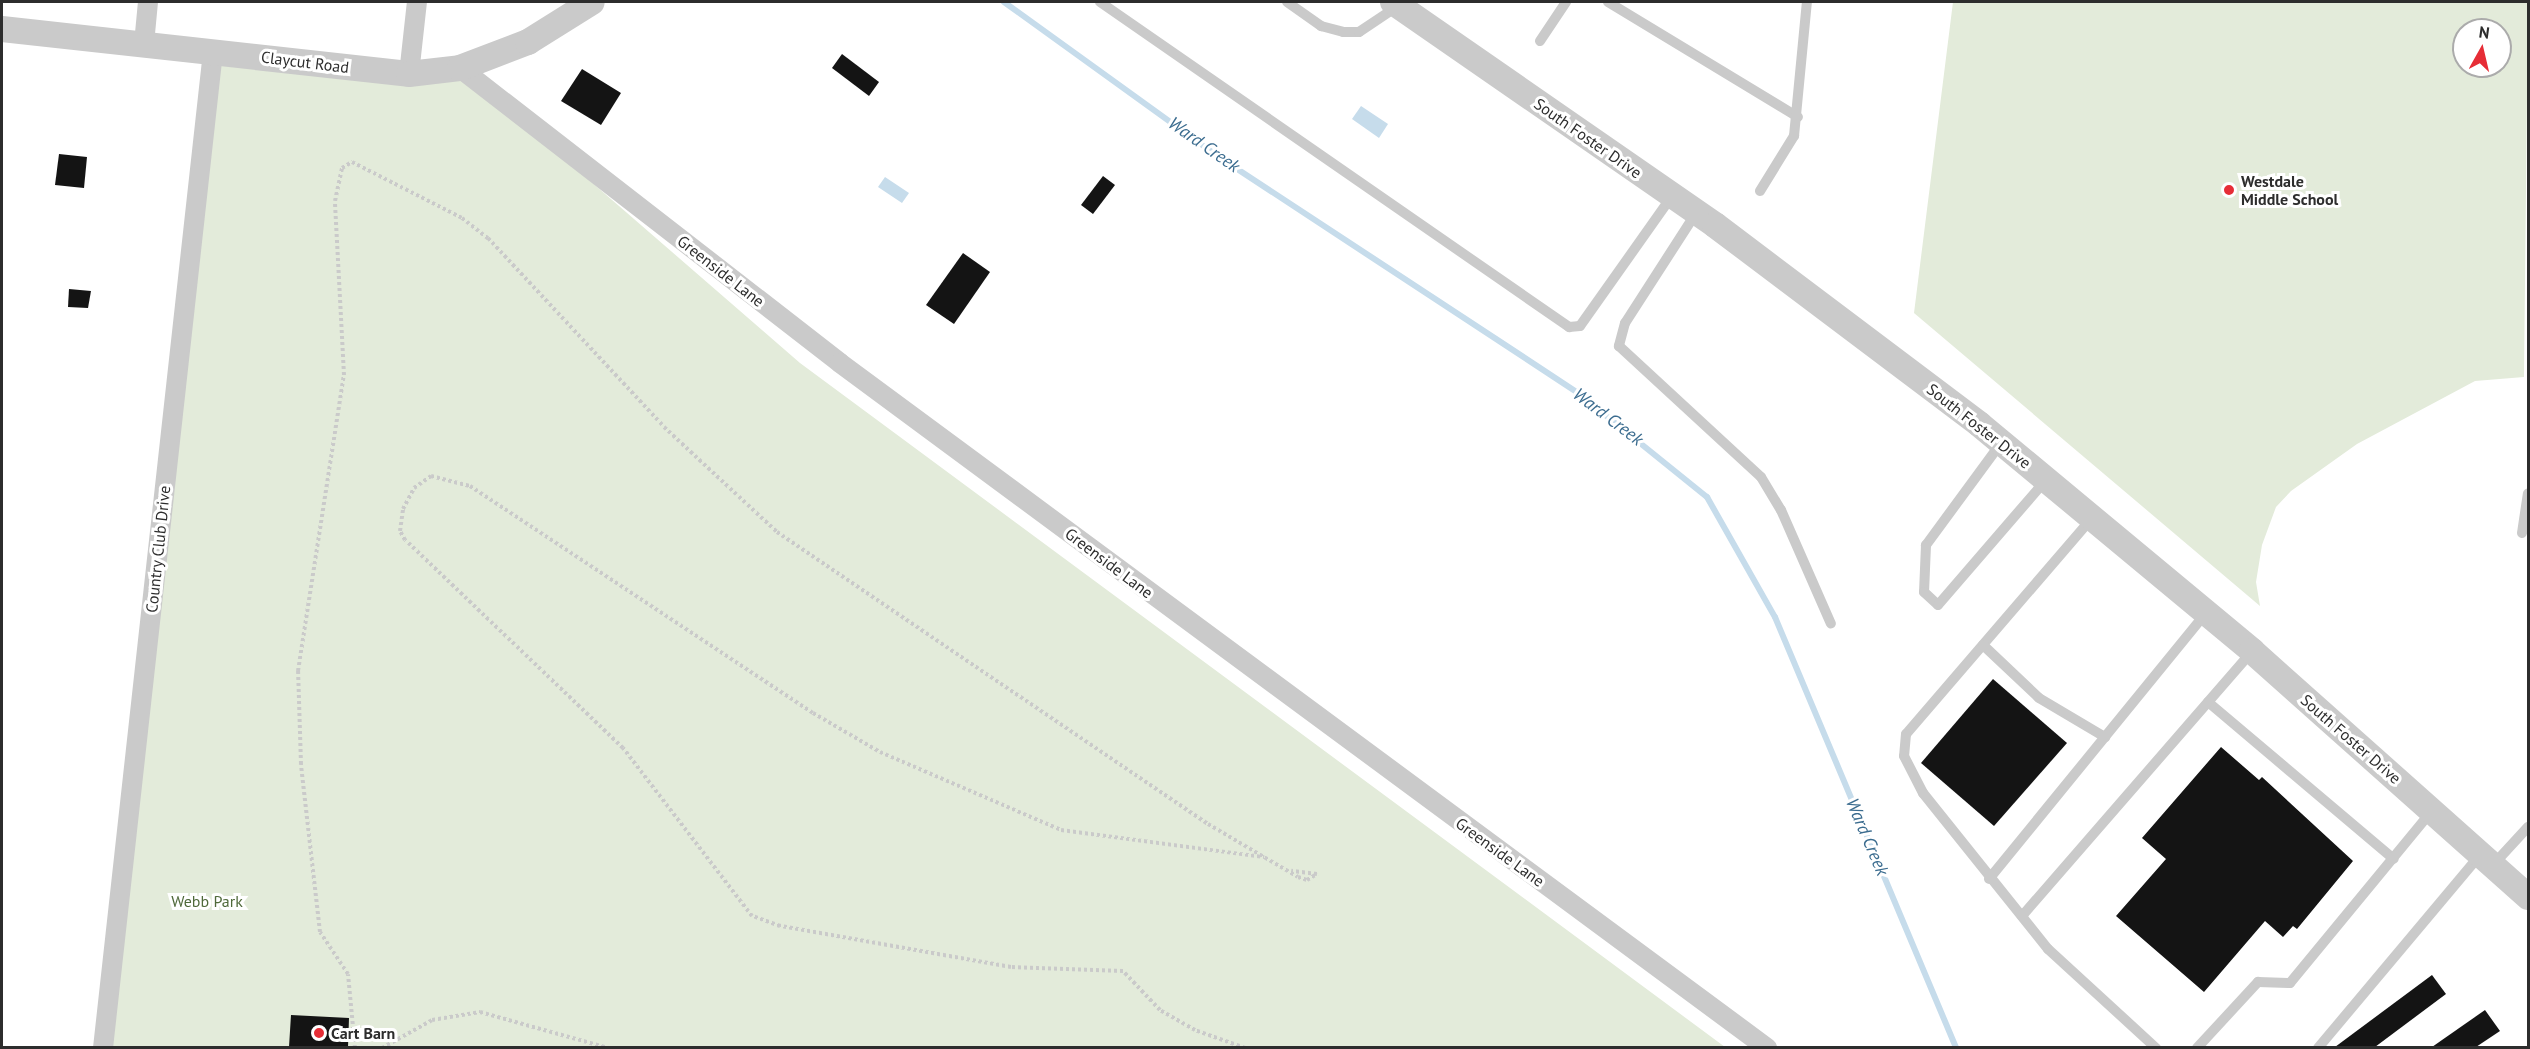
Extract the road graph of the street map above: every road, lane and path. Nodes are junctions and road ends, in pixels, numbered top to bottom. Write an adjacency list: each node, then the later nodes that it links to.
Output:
1 (148, 2): 12 (street)
2 (417, 2): 15 (street)
3 (592, 2): 14 (street, Claycut Road)
4 (1100, 2): 18 (lane)
5 (1287, 2): 9 (lane)
6 (1566, 2): 11 (lane)
7 (1608, 2): 16 (lane)
8 (1807, 2): 16 (lane)
9 (1396, 4): 18 (street, South Foster Drive)
10 (2, 29): 12 (street, Claycut Road)
11 (1540, 41)
12 (144, 44): 13 (street, Claycut Road)
13 (213, 51): 15 (street, Claycut Road); 40 (street, Country Club Drive)
14 (460, 68): 15 (street, Claycut Road); 45 (street, Greenside Lane)
15 (409, 74)
16 (1798, 117): 17 (lane)
17 (1760, 191)
18 (1672, 196): 19 (street, South Foster Drive)
19 (1696, 212): 20 (street, South Foster Drive); 26 (lane)
20 (2001, 443): 21 (street, South Foster Drive); 21 (lane)
21 (2046, 480): 23 (street, South Foster Drive)
22 (2529, 493): 24 (lane)
23 (2092, 518): 25 (street, South Foster Drive); 27 (lane)
24 (2522, 533)
25 (2206, 613): 28 (street, South Foster Drive); 30 (lane)
26 (1831, 624)
27 (1983, 645): 30 (lane); 37 (lane)
28 (2252, 651): 29 (lane); 31 (street, South Foster Drive)
29 (2208, 702): 34 (lane); 39 (lane)
30 (2105, 737): 37 (lane)
31 (2433, 811): 34 (lane); 35 (street, South Foster Drive)
32 (2529, 827): 35 (lane)
33 (1265, 857): 36 (path); 41 (path); 44 (path)
34 (2394, 859): 47 (lane)
35 (2487, 859): 38 (street, South Foster Drive); 48 (lane)
36 (1291, 871): 36 (path)
37 (1989, 879): 39 (lane)
38 (2529, 897)
39 (2022, 916): 46 (lane)
40 (103, 1047)
41 (355, 1047)
42 (382, 1047): 43 (path)
43 (608, 1047)
44 (1245, 1047)
45 (1767, 1047)
46 (2156, 1047)
47 (2197, 1047)
48 (2318, 1047)

